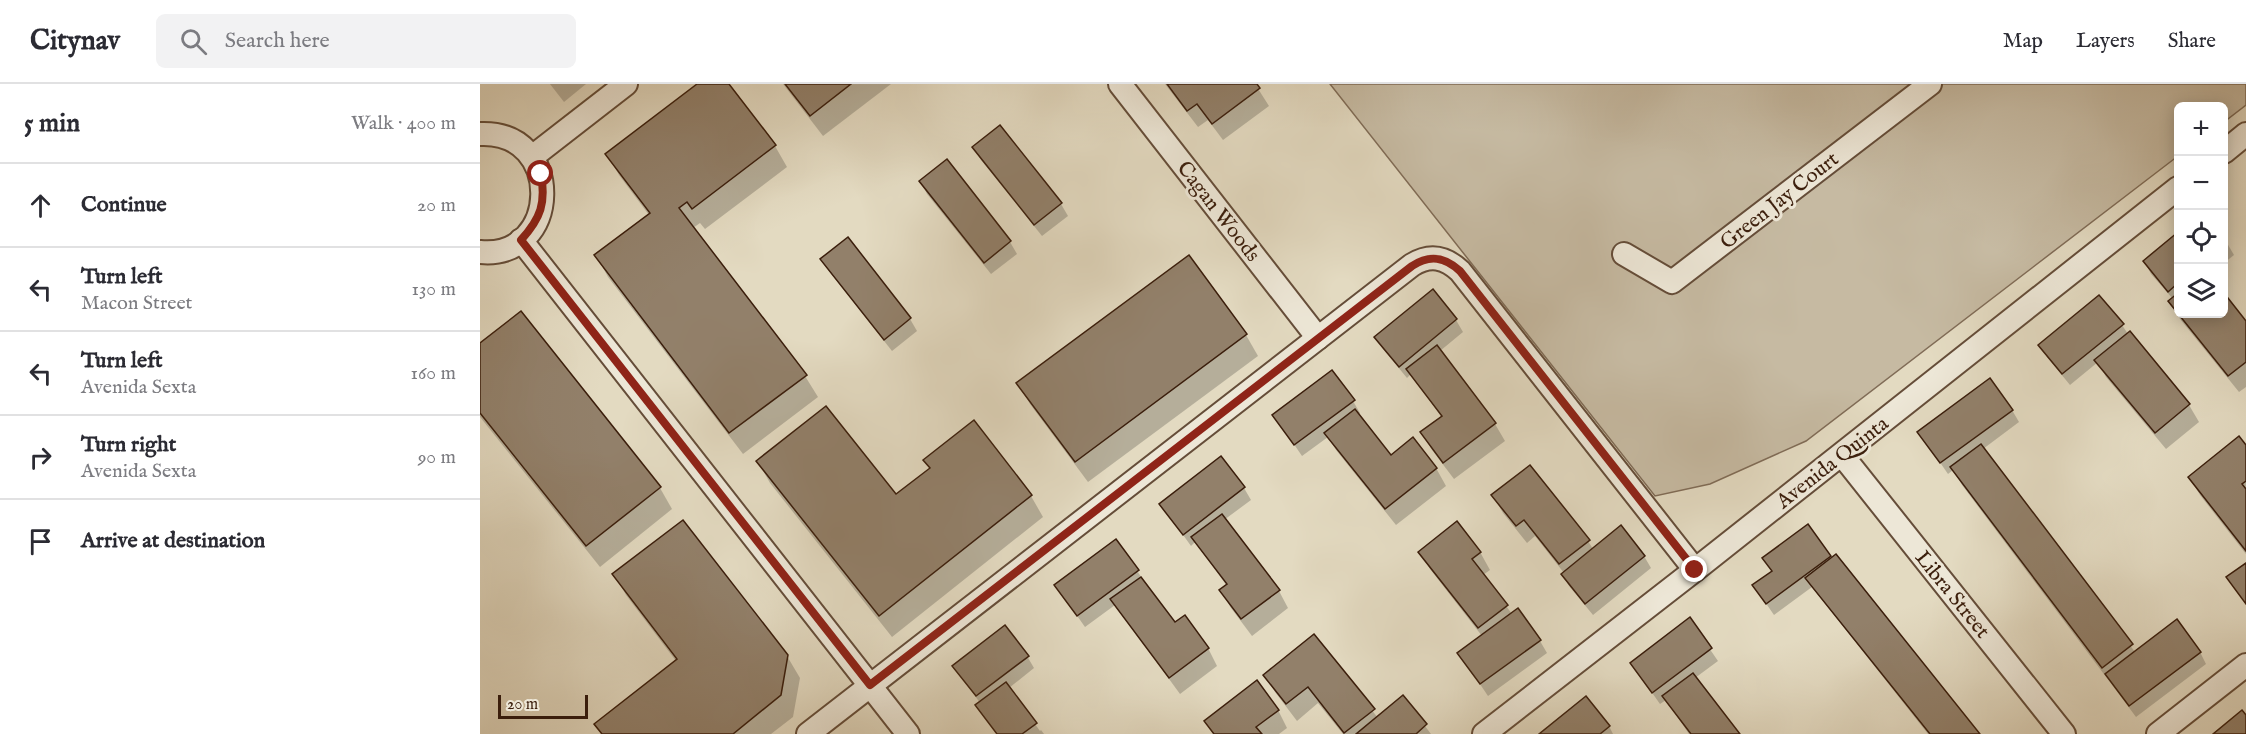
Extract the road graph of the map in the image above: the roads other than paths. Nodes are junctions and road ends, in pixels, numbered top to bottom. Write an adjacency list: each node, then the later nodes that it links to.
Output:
1 (626, 84): 7 (street)
2 (1120, 84): 12 (street, Cagan Woods)
3 (1930, 84): 11 (street, Green Jay Court)
4 (480, 134): 7 (street)
5 (2246, 134): 6 (street)
6 (2228, 148)
7 (532, 157): 9 (street)
8 (2174, 191): 13 (street, Avenida Quinta)
9 (521, 240): 10 (street); 16 (street)
10 (480, 252)
11 (1624, 254)
12 (1318, 338): 14 (street); 16 (street)
13 (1842, 454): 14 (street, Avenida Quinta); 20 (street, Libra Street)
14 (1695, 570): 19 (street, Avenida Quinta)
15 (2246, 664): 21 (street)
16 (870, 685): 17 (street); 18 (street)
17 (808, 734)
18 (908, 734)
19 (1484, 734)
20 (2064, 734)
21 (2157, 734)

